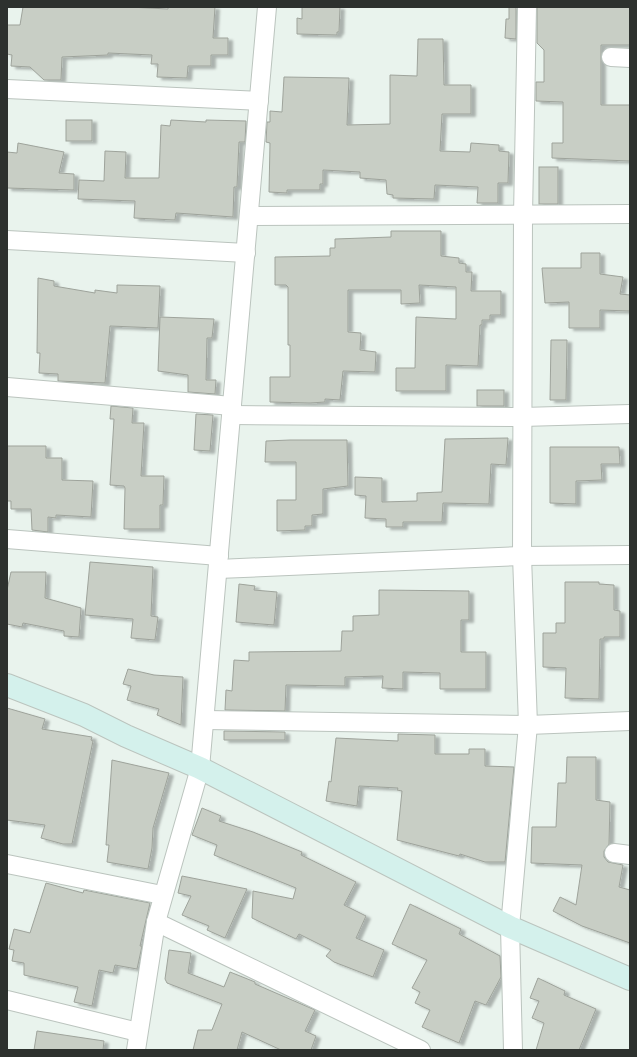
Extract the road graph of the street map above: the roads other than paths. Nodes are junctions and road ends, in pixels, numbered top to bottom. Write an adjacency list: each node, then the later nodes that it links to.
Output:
1 (267, 7): 6 (street)
2 (527, 7): 8 (street)
3 (611, 57): 4 (street)
4 (630, 58)
5 (7, 90): 6 (street)
6 (259, 101): 9 (street)
7 (630, 214): 8 (street)
8 (523, 215): 9 (street); 15 (street)
9 (249, 216): 11 (street)
10 (7, 240): 11 (street)
11 (246, 253): 13 (street)
12 (7, 387): 13 (street)
13 (232, 411): 15 (street); 19 (street)
14 (630, 414): 15 (street)
15 (522, 417): 18 (street)
16 (7, 538): 19 (street)
17 (630, 555): 18 (street)
18 (522, 556): 19 (street); 23 (street)
19 (219, 563): 21 (street)
20 (7, 685): 24 (main road)
21 (206, 720): 23 (street); 24 (street)
22 (630, 721): 23 (street)
23 (528, 725): 28 (street)
24 (200, 768): 26 (street); 28 (main road)
25 (7, 864): 26 (street)
26 (162, 895): 27 (street)
27 (156, 922): 31 (street); 33 (street)
28 (510, 927): 29 (main road); 34 (street)
29 (630, 979)
30 (7, 1000): 31 (street)
31 (138, 1032): 32 (street)
32 (136, 1050)
33 (421, 1050)
34 (513, 1050)

